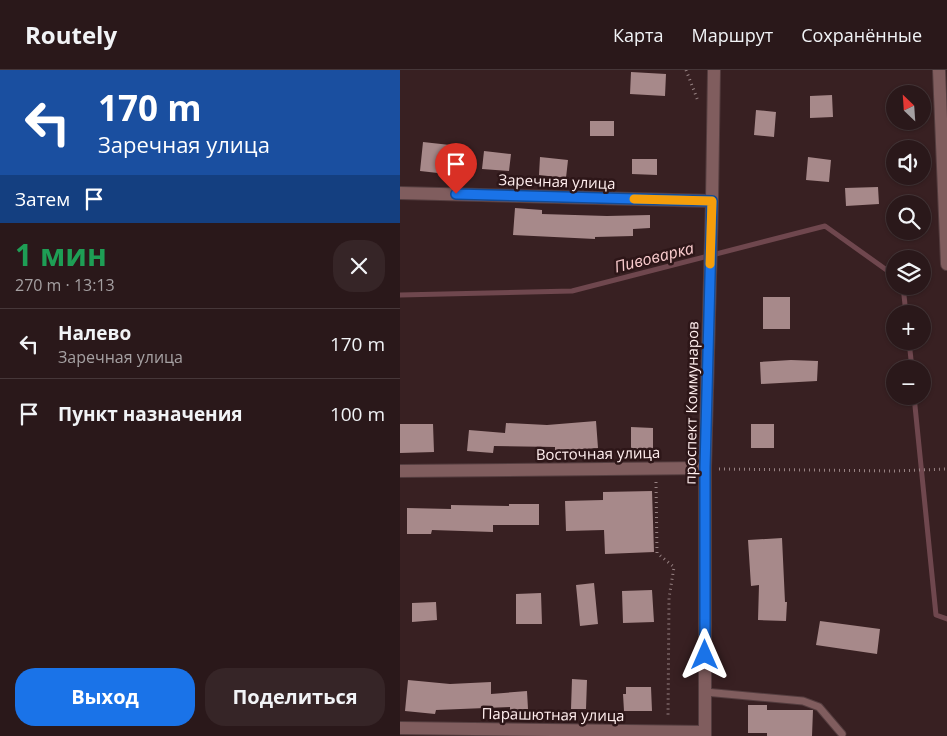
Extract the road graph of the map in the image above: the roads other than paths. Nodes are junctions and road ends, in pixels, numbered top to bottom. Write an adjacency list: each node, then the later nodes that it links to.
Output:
1 (714, 70): 4 (street, проспект Коммунаров)
2 (939, 70): 5 (street)
3 (400, 193): 4 (street, Заречная улица)
4 (712, 201): 6 (street, проспект Коммунаров)
5 (947, 264)
6 (705, 468): 7 (street, Восточная улица); 8 (street, проспект Коммунаров)
7 (400, 471)
8 (706, 692): 10 (street, проспект Коммунаров); 11 (lane)
9 (400, 728): 10 (street, Парашютная улица)
10 (706, 734)
11 (842, 734)

